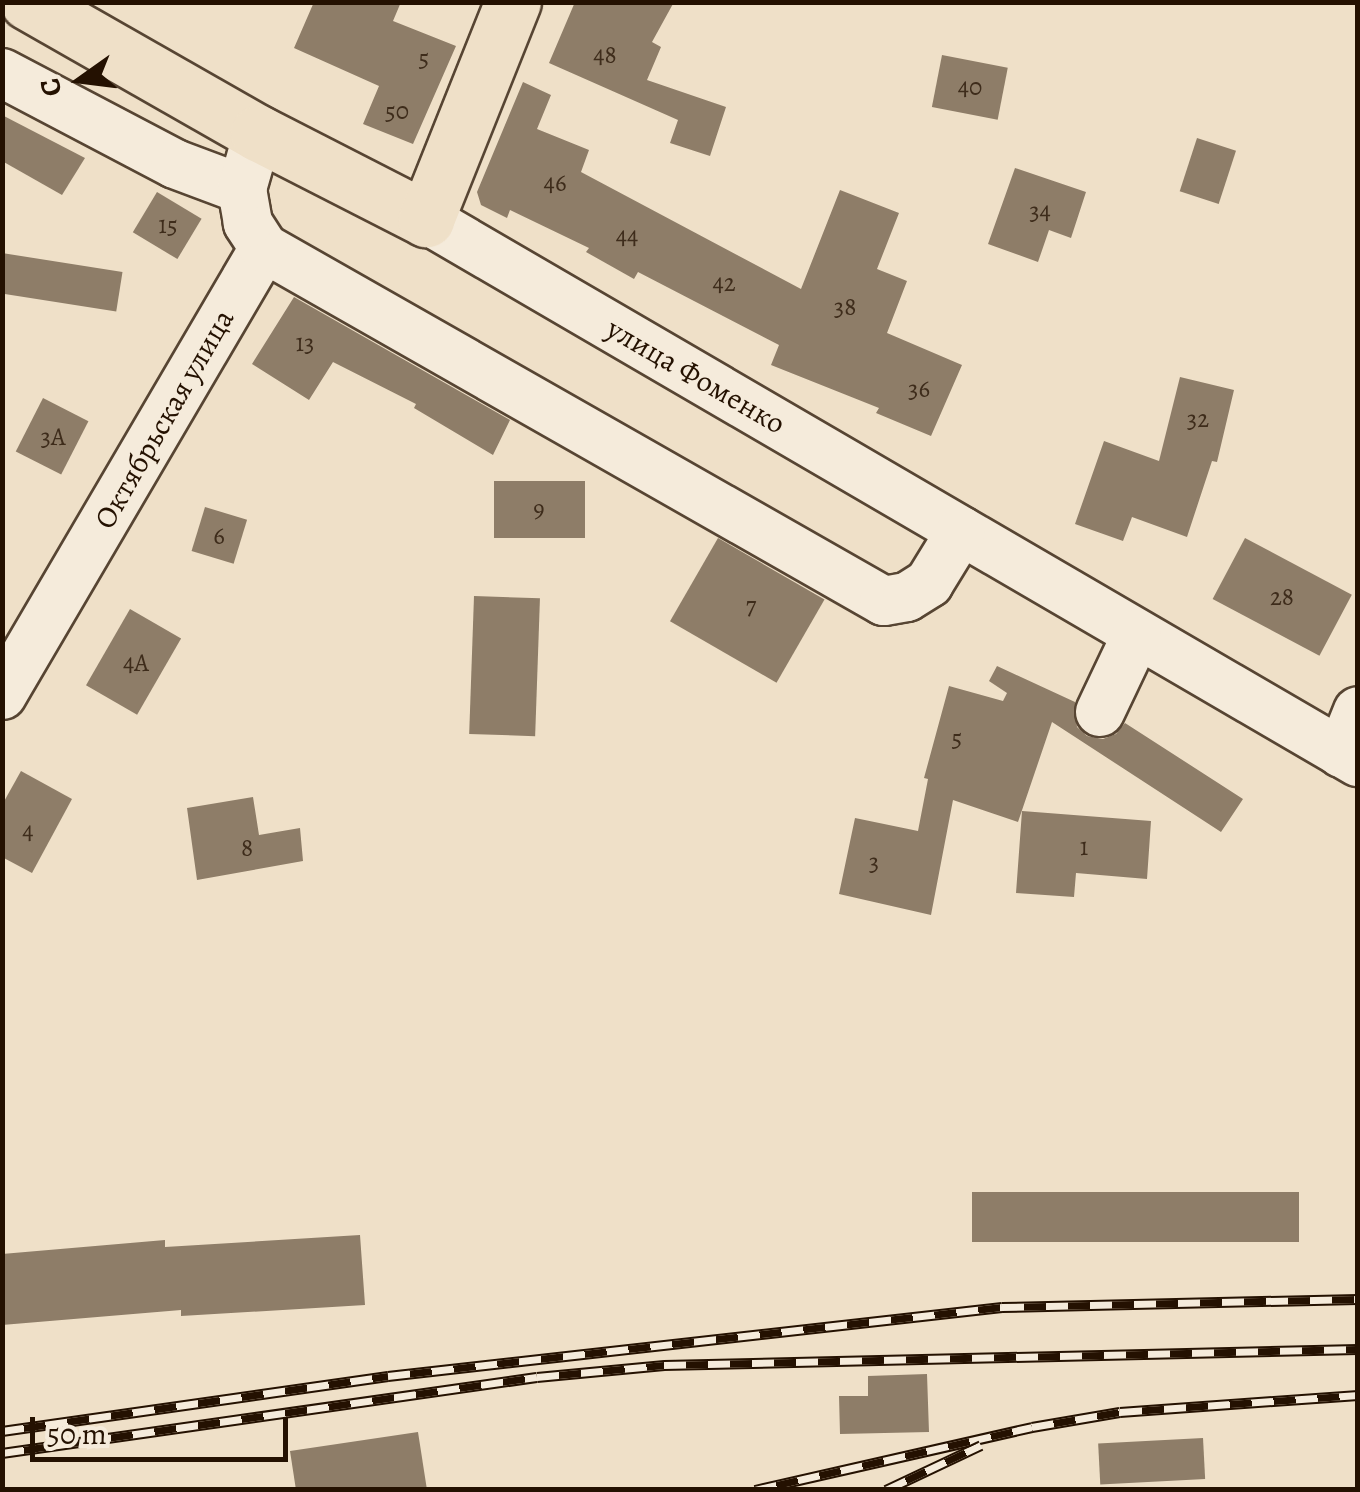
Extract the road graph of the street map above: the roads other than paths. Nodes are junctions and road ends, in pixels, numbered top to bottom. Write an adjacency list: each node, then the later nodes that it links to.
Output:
1 (28, 2): 4 (main road, улица Фоменко)
2 (514, 2): 6 (main road)
3 (2, 74): 5 (street)
4 (258, 133): 5 (street); 6 (main road, улица Фоменко)
5 (242, 189): 7 (street)
6 (426, 219): 8 (street, улица Фоменко)
7 (264, 248): 8 (street); 10 (street, Октябрьская улица)
8 (961, 531): 9 (street, улица Фоменко)
9 (1137, 634): 11 (street); 12 (street, улица Фоменко)
10 (2, 695)
11 (1100, 712)
12 (1352, 742)

